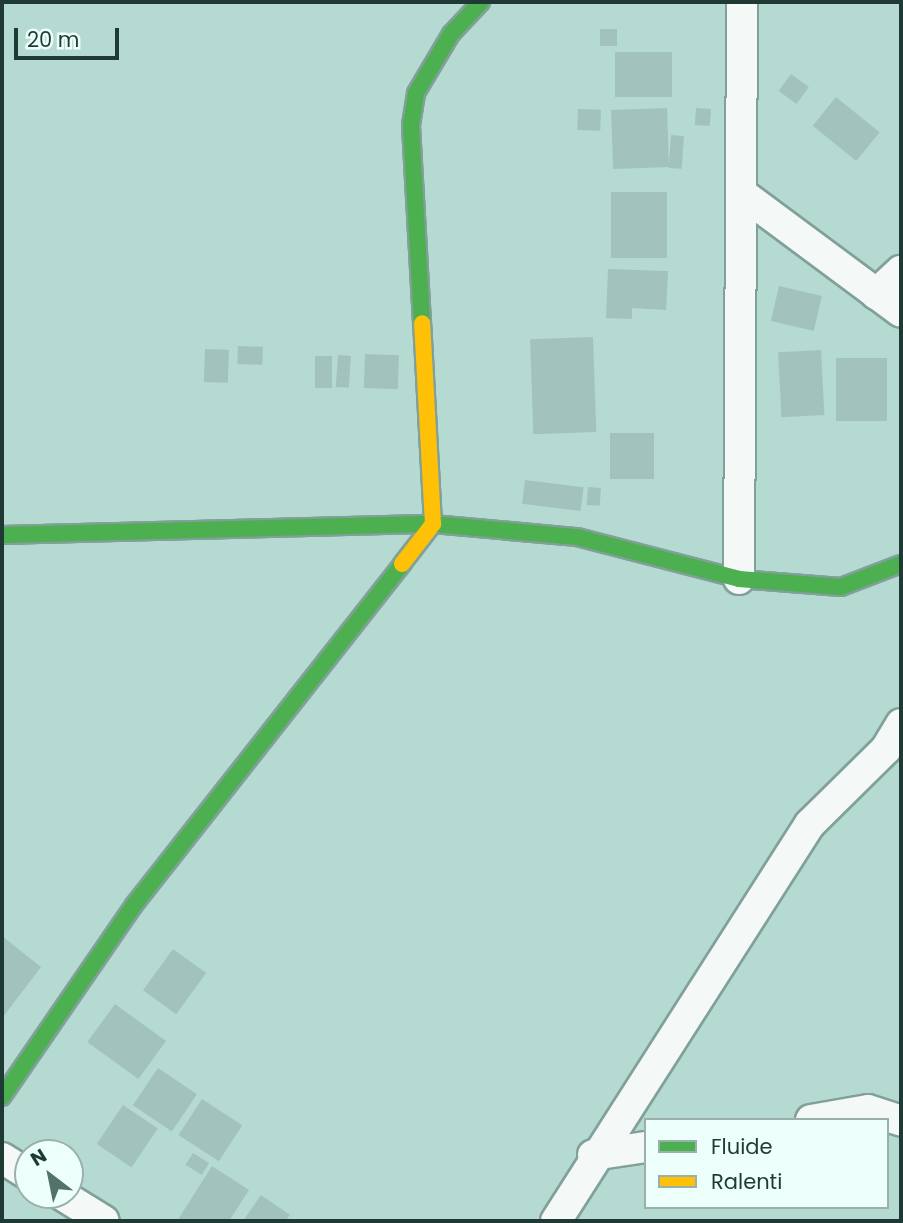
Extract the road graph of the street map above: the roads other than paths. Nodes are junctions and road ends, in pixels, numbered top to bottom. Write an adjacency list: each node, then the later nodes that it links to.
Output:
1 (481, 2): 7 (street)
2 (742, 2): 3 (street)
3 (741, 193): 5 (street); 10 (street)
4 (901, 271): 5 (street)
5 (876, 294): 6 (street)
6 (901, 312)
7 (433, 524): 8 (street); 10 (street); 12 (street)
8 (2, 535)
9 (901, 564): 10 (street)
10 (739, 579)
11 (901, 724): 16 (street)
12 (2, 1097)
13 (822, 1118): 14 (street)
14 (901, 1121)
15 (644, 1147): 16 (street)
16 (593, 1155): 19 (street)
17 (84, 1209): 18 (street)
18 (104, 1221)
19 (556, 1221)

